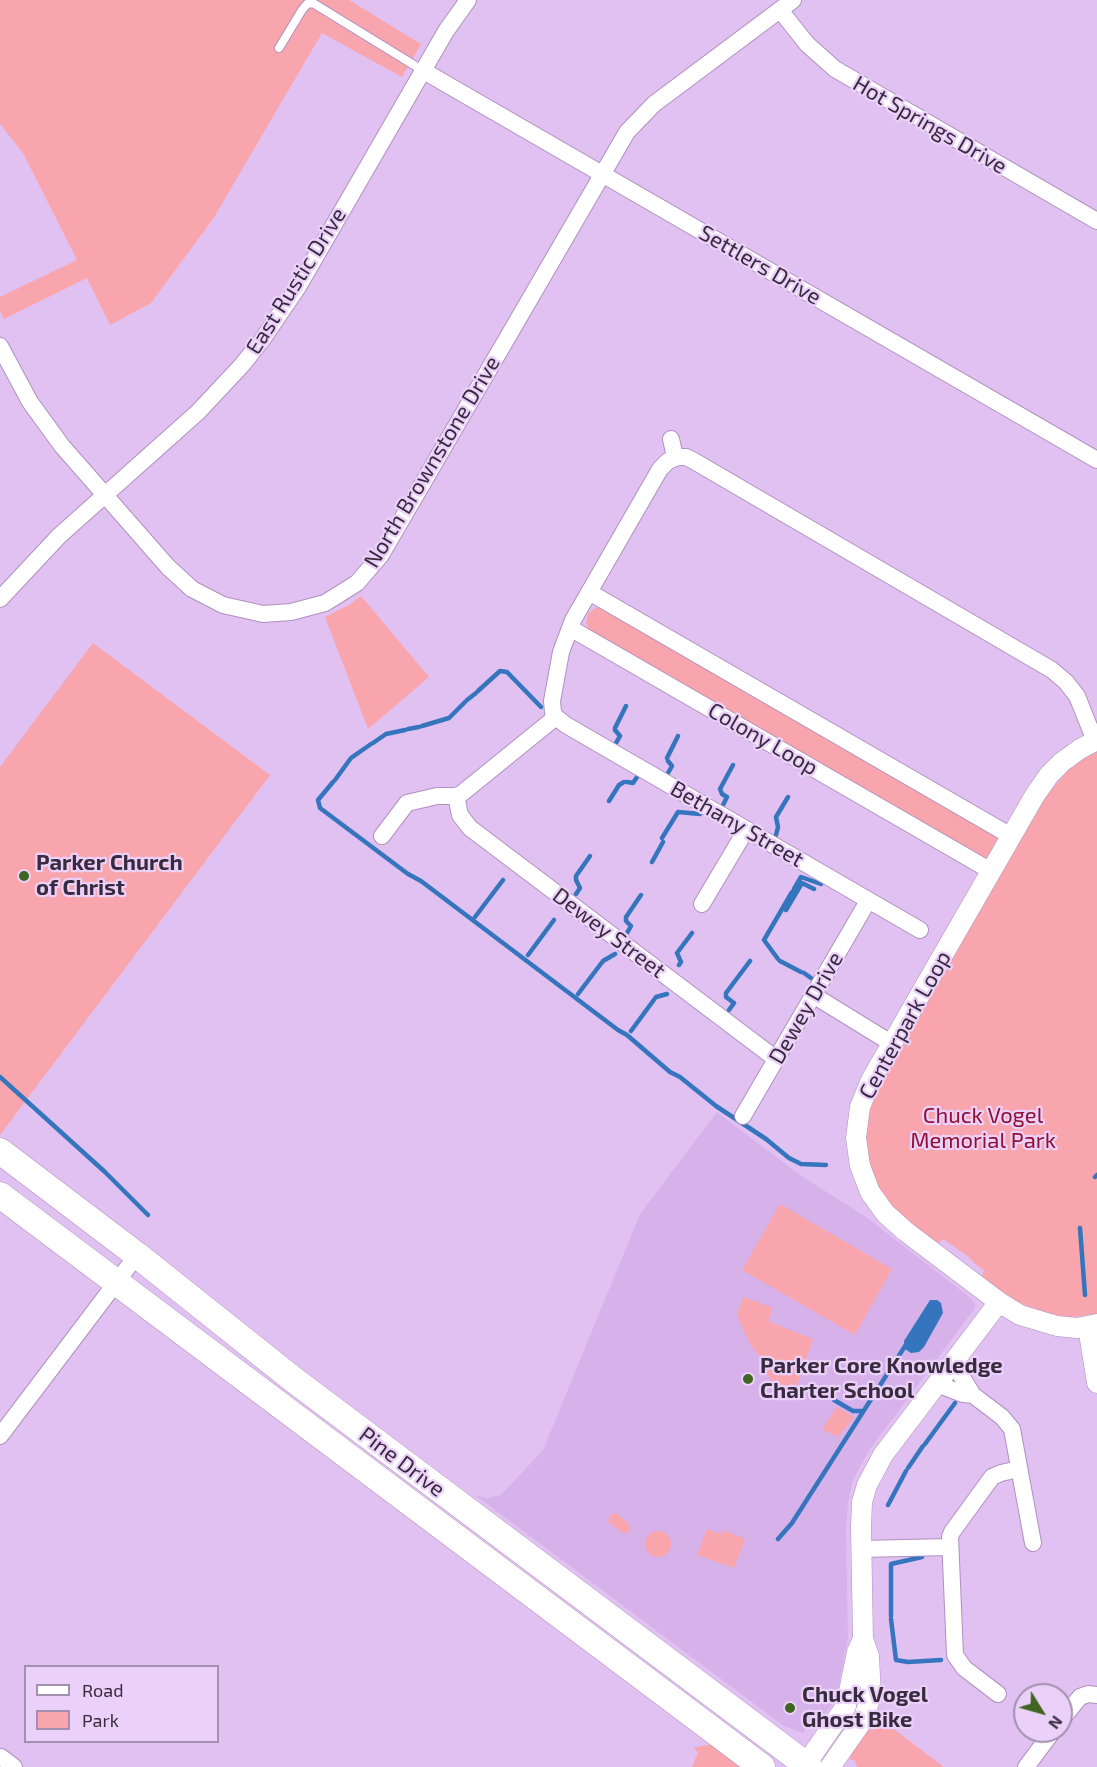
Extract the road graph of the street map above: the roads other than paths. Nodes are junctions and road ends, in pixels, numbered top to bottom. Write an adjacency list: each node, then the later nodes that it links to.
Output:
1 (468, 0): 4 (street, East Rustic Drive)
2 (786, 5): 5 (street, North Brownstone Drive); 6 (street, Hot Springs Drive)
3 (279, 48): 4 (lane)
4 (422, 70): 5 (street, Settlers Drive); 11 (street, East Rustic Drive)
5 (602, 173): 10 (street, Settlers Drive); 11 (street, North Brownstone Drive)
6 (1097, 221)
7 (0, 346): 11 (street, North Brownstone Drive)
8 (671, 439): 9 (street)
9 (675, 457): 12 (street); 16 (street)
10 (1097, 460)
11 (105, 494): 13 (street, East Rustic Drive)
12 (589, 592): 14 (street); 20 (street, Colony Loop)
13 (0, 599)
14 (570, 628): 15 (street); 21 (street, Colony Loop)
15 (556, 717): 17 (street); 18 (street, Bethany Street)
16 (1096, 740): 20 (street, Centerpark Loop)
17 (456, 796): 19 (street); 27 (street, Dewey Street)
18 (746, 830): 22 (street, Bethany Street); 23 (street)
19 (382, 836)
20 (1011, 836): 21 (street, Centerpark Loop)
21 (991, 871): 26 (street, Centerpark Loop)
22 (868, 900): 24 (street, Bethany Street); 25 (street, Dewey Drive)
23 (702, 904)
24 (920, 930)
25 (813, 995): 26 (street); 27 (street, Dewey Drive)
26 (891, 1043): 33 (street, Centerpark Loop)
27 (777, 1059): 28 (street, Dewey Drive)
28 (743, 1116)
29 (0, 1151): 31 (main road, Pine Drive)
30 (0, 1195): 32 (main road, Pine Drive)
31 (136, 1255): 32 (street); 50 (main road, Pine Drive)
32 (116, 1282): 39 (street); 52 (main road, Pine Drive)
33 (999, 1302): 34 (street, Centerpark Loop); 35 (street)
34 (1093, 1326): 36 (street)
35 (953, 1363): 37 (street); 38 (street)
36 (1097, 1383)
37 (937, 1384): 38 (street); 43 (street)
38 (973, 1395): 40 (street)
39 (0, 1436)
40 (1019, 1469): 41 (street); 42 (street)
41 (1033, 1543)
42 (950, 1547): 43 (street); 45 (street)
43 (861, 1549): 44 (street)
44 (863, 1639): 50 (street); 53 (street)
45 (998, 1694)
46 (1097, 1695): 47 (street)
47 (1073, 1705)
48 (1044, 1743): 54 (street)
49 (0, 1757): 51 (street)
50 (806, 1766)
51 (14, 1767)
52 (762, 1767)
53 (830, 1767)
54 (1026, 1767)

